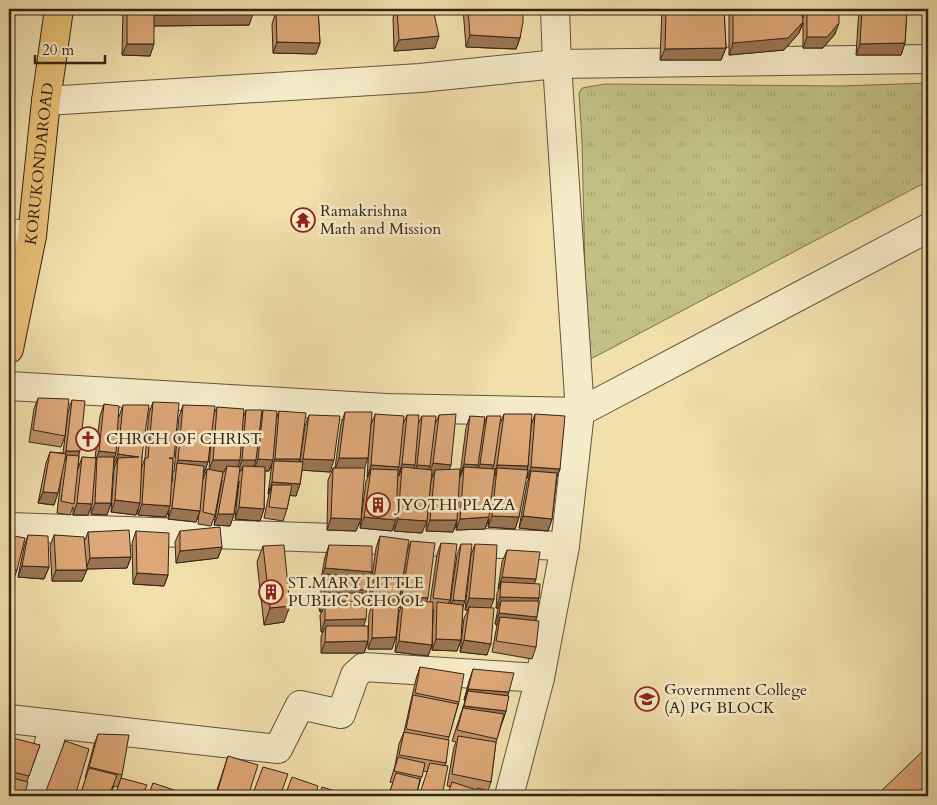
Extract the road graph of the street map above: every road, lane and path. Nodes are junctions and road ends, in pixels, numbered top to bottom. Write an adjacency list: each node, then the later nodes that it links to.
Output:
1 (59, 9): 5 (main road, KORUKONDAROAD)
2 (556, 9): 4 (street)
3 (928, 59): 4 (street)
4 (557, 64): 5 (street); 10 (street)
5 (46, 101): 7 (main road, KORUKONDAROAD)
6 (928, 228): 10 (street)
7 (20, 235): 8 (main road, KORUKONDAROAD)
8 (9, 349)
9 (9, 386): 10 (street)
10 (580, 412): 12 (street)
11 (9, 527): 12 (street)
12 (565, 546): 13 (street)
13 (540, 678): 15 (street); 17 (street)
14 (9, 719): 15 (street)
15 (54, 724): 16 (street)
16 (35, 796)
17 (509, 796)

